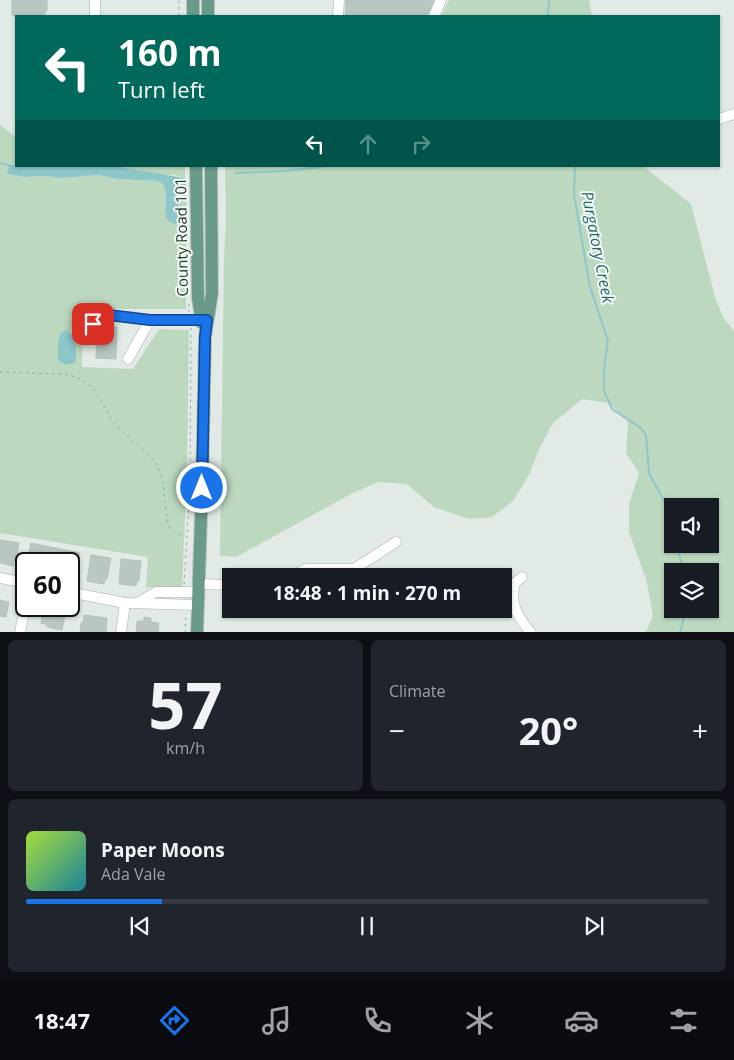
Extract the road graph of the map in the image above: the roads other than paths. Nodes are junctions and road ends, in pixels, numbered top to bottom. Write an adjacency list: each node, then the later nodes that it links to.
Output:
1 (95, 0): 6 (street)
2 (193, 0): 7 (main road)
3 (208, 0): 8 (main road)
4 (339, 0): 9 (street)
5 (441, 0): 10 (street)
6 (95, 15)
7 (193, 15)
8 (208, 15)
9 (338, 15)
10 (434, 15)
11 (734, 114): 12 (street)
12 (720, 119)
13 (196, 167): 16 (main road, County Road 101)
14 (211, 167): 16 (main road, County Road 101)
15 (150, 320): 16 (street); 17 (street); 18 (street)
16 (200, 320): 26 (main road, County Road 101)
17 (93, 324)
18 (128, 358)
19 (396, 542): 20 (street)
20 (356, 568)
21 (522, 577): 32 (street)
22 (0, 578): 23 (street)
23 (15, 581)
24 (222, 587): 26 (street)
25 (80, 594): 27 (street)
26 (198, 594): 27 (street); 31 (main road, County Road 101)
27 (131, 604): 30 (street)
28 (23, 617): 29 (street)
29 (20, 632)
30 (122, 632)
31 (197, 632)
32 (531, 632)

